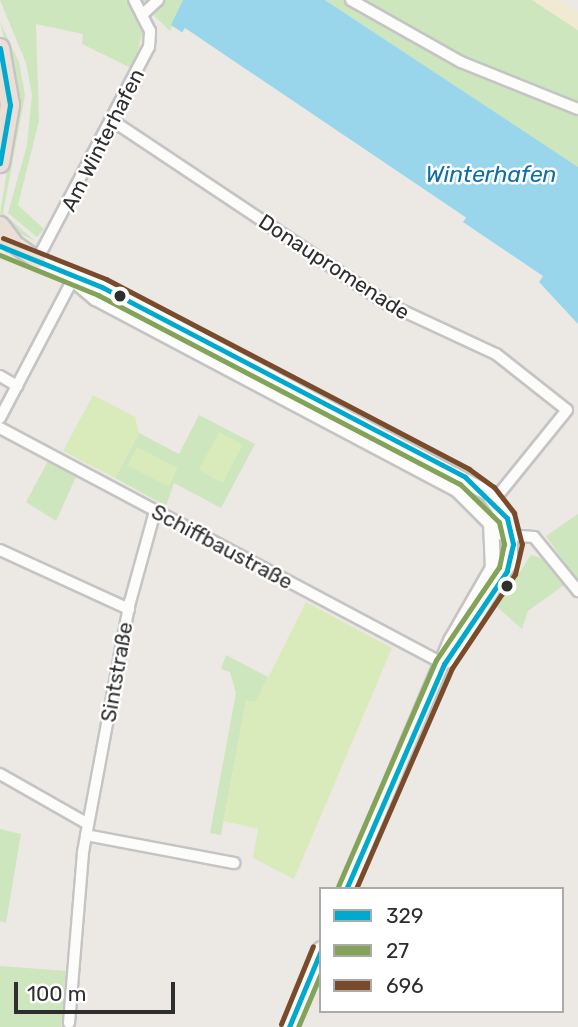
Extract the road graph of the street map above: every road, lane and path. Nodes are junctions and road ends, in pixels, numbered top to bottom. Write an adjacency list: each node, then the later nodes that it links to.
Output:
1 (134, 0): 4 (street, Am Winterhafen)
2 (158, 0): 4 (street)
3 (351, 0): 6 (street)
4 (142, 15): 7 (street, Am Winterhafen)
5 (0, 48): 8 (highway)
6 (578, 108)
7 (113, 121): 11 (street, Am Winterhafen); 17 (street, Donaupromenade)
8 (1, 158)
9 (0, 226): 10 (highway)
10 (4, 241): 11 (main road)
11 (37, 260): 12 (main road)
12 (73, 279): 14 (street); 17 (main road); 20 (main road)
13 (0, 376): 14 (street)
14 (17, 386): 15 (street)
15 (0, 418)
16 (0, 428): 18 (street, Schiffbaustraße)
17 (495, 499): 19 (main road)
18 (155, 511): 23 (street, Sintstraße); 24 (street, Schiffbaustraße)
19 (512, 532): 20 (street); 22 (street); 24 (main road)
20 (494, 534): 24 (main road)
21 (0, 550): 23 (street)
22 (578, 591)
23 (129, 609): 26 (street, Sintstraße)
24 (444, 664): 28 (main road)
25 (0, 774): 26 (street)
26 (87, 829): 27 (street); 30 (street, Sintstraße)
27 (234, 863)
28 (347, 887)
29 (319, 954): 31 (main road)
30 (69, 1023)
31 (289, 1027)

